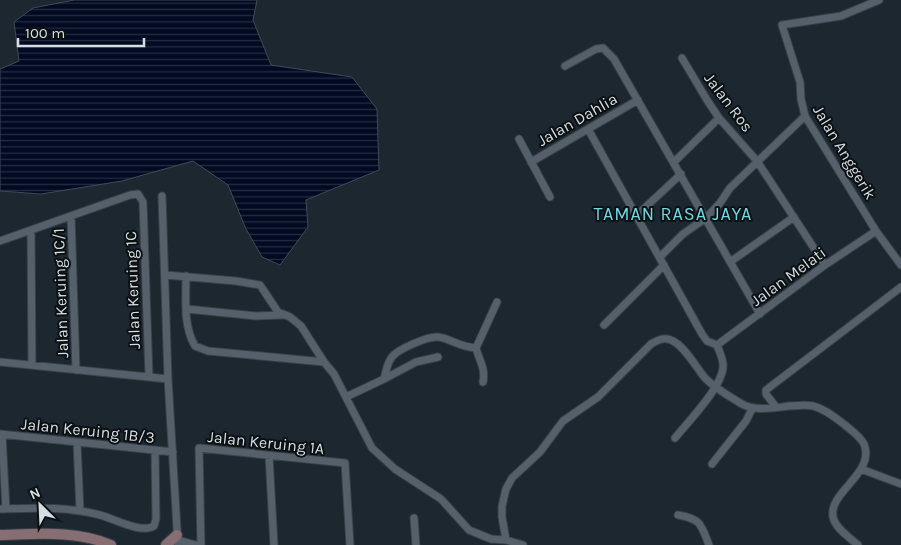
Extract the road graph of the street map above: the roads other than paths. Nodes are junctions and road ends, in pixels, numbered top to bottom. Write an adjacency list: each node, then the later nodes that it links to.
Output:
1 (879, 0): 5 (street, Jalan Anggerik)
2 (682, 58): 6 (street, Jalan Ros)
3 (565, 66): 4 (street)
4 (638, 100): 7 (street, Jalan Dahlia); 11 (street)
5 (805, 116): 9 (street); 20 (street, Jalan Anggerik)
6 (719, 118): 9 (street, Jalan Ros); 11 (street)
7 (588, 129): 10 (street, Jalan Dahlia); 16 (street)
8 (519, 139): 10 (street)
9 (757, 161): 17 (street, Jalan Ros); 18 (street)
10 (531, 162): 14 (street)
11 (674, 162): 12 (street)
12 (681, 174): 16 (street); 18 (street)
13 (162, 196): 27 (street)
14 (550, 196)
15 (71, 216): 19 (street); 41 (street, Jalan Keruing 1C/1); 42 (street, Jalan Keruing 1C)
16 (636, 216): 22 (street)
17 (794, 217): 23 (street); 26 (street, Jalan Ros)
18 (706, 218): 22 (street); 23 (street)
19 (31, 230): 21 (street); 40 (street)
20 (876, 231): 25 (street, Jalan Anggerik); 26 (street, Jalan Melati)
21 (0, 241)
22 (660, 258): 24 (street)
23 (730, 262): 32 (street)
24 (664, 265): 34 (street); 35 (street)
25 (901, 265)
26 (825, 266): 32 (street, Jalan Melati)
27 (165, 275): 28 (street); 43 (street)
28 (186, 276): 31 (street); 33 (street)
29 (901, 287): 48 (street)
30 (497, 302): 36 (street)
31 (187, 309): 33 (street); 39 (street)
32 (760, 314): 35 (street, Jalan Melati)
33 (282, 315): 39 (street)
34 (604, 325)
35 (717, 345): 46 (street)
36 (476, 348): 44 (street); 45 (street)
37 (438, 357): 44 (street)
38 (0, 362): 40 (street)
39 (324, 362): 47 (street)
40 (32, 365): 41 (street)
41 (76, 370): 42 (street)
42 (149, 376): 43 (street)
43 (168, 379): 54 (street)
44 (384, 379): 47 (street)
45 (483, 382)
46 (715, 386): 49 (street); 51 (street); 65 (street)
47 (346, 397): 65 (street)
48 (776, 407): 49 (street); 57 (street)
49 (752, 409): 56 (street)
50 (1, 434): 52 (street, Jalan Keruing 1B/3); 59 (street)
51 (676, 438)
52 (77, 442): 53 (street, Jalan Keruing 1B/3); 60 (street)
53 (155, 450): 54 (street, Jalan Keruing 1B/3); 60 (street)
54 (173, 452): 64 (street)
55 (269, 456): 69 (street, Jalan Keruing 1A); 70 (street); 71 (street, Jalan Keruing 1A)
56 (712, 464)
57 (861, 469): 58 (street); 75 (street)
58 (901, 484)
59 (3, 509): 60 (street)
60 (80, 511)
61 (678, 515): 74 (street)
62 (414, 518): 72 (street)
63 (0, 535): 66 (main road)
64 (178, 540): 67 (main road); 68 (street)
65 (506, 540): 73 (street)
66 (111, 545)
67 (166, 545)
68 (196, 545)
69 (201, 545)
70 (274, 545)
71 (350, 545)
72 (416, 545)
73 (523, 545)
74 (709, 545)
75 (858, 545)

